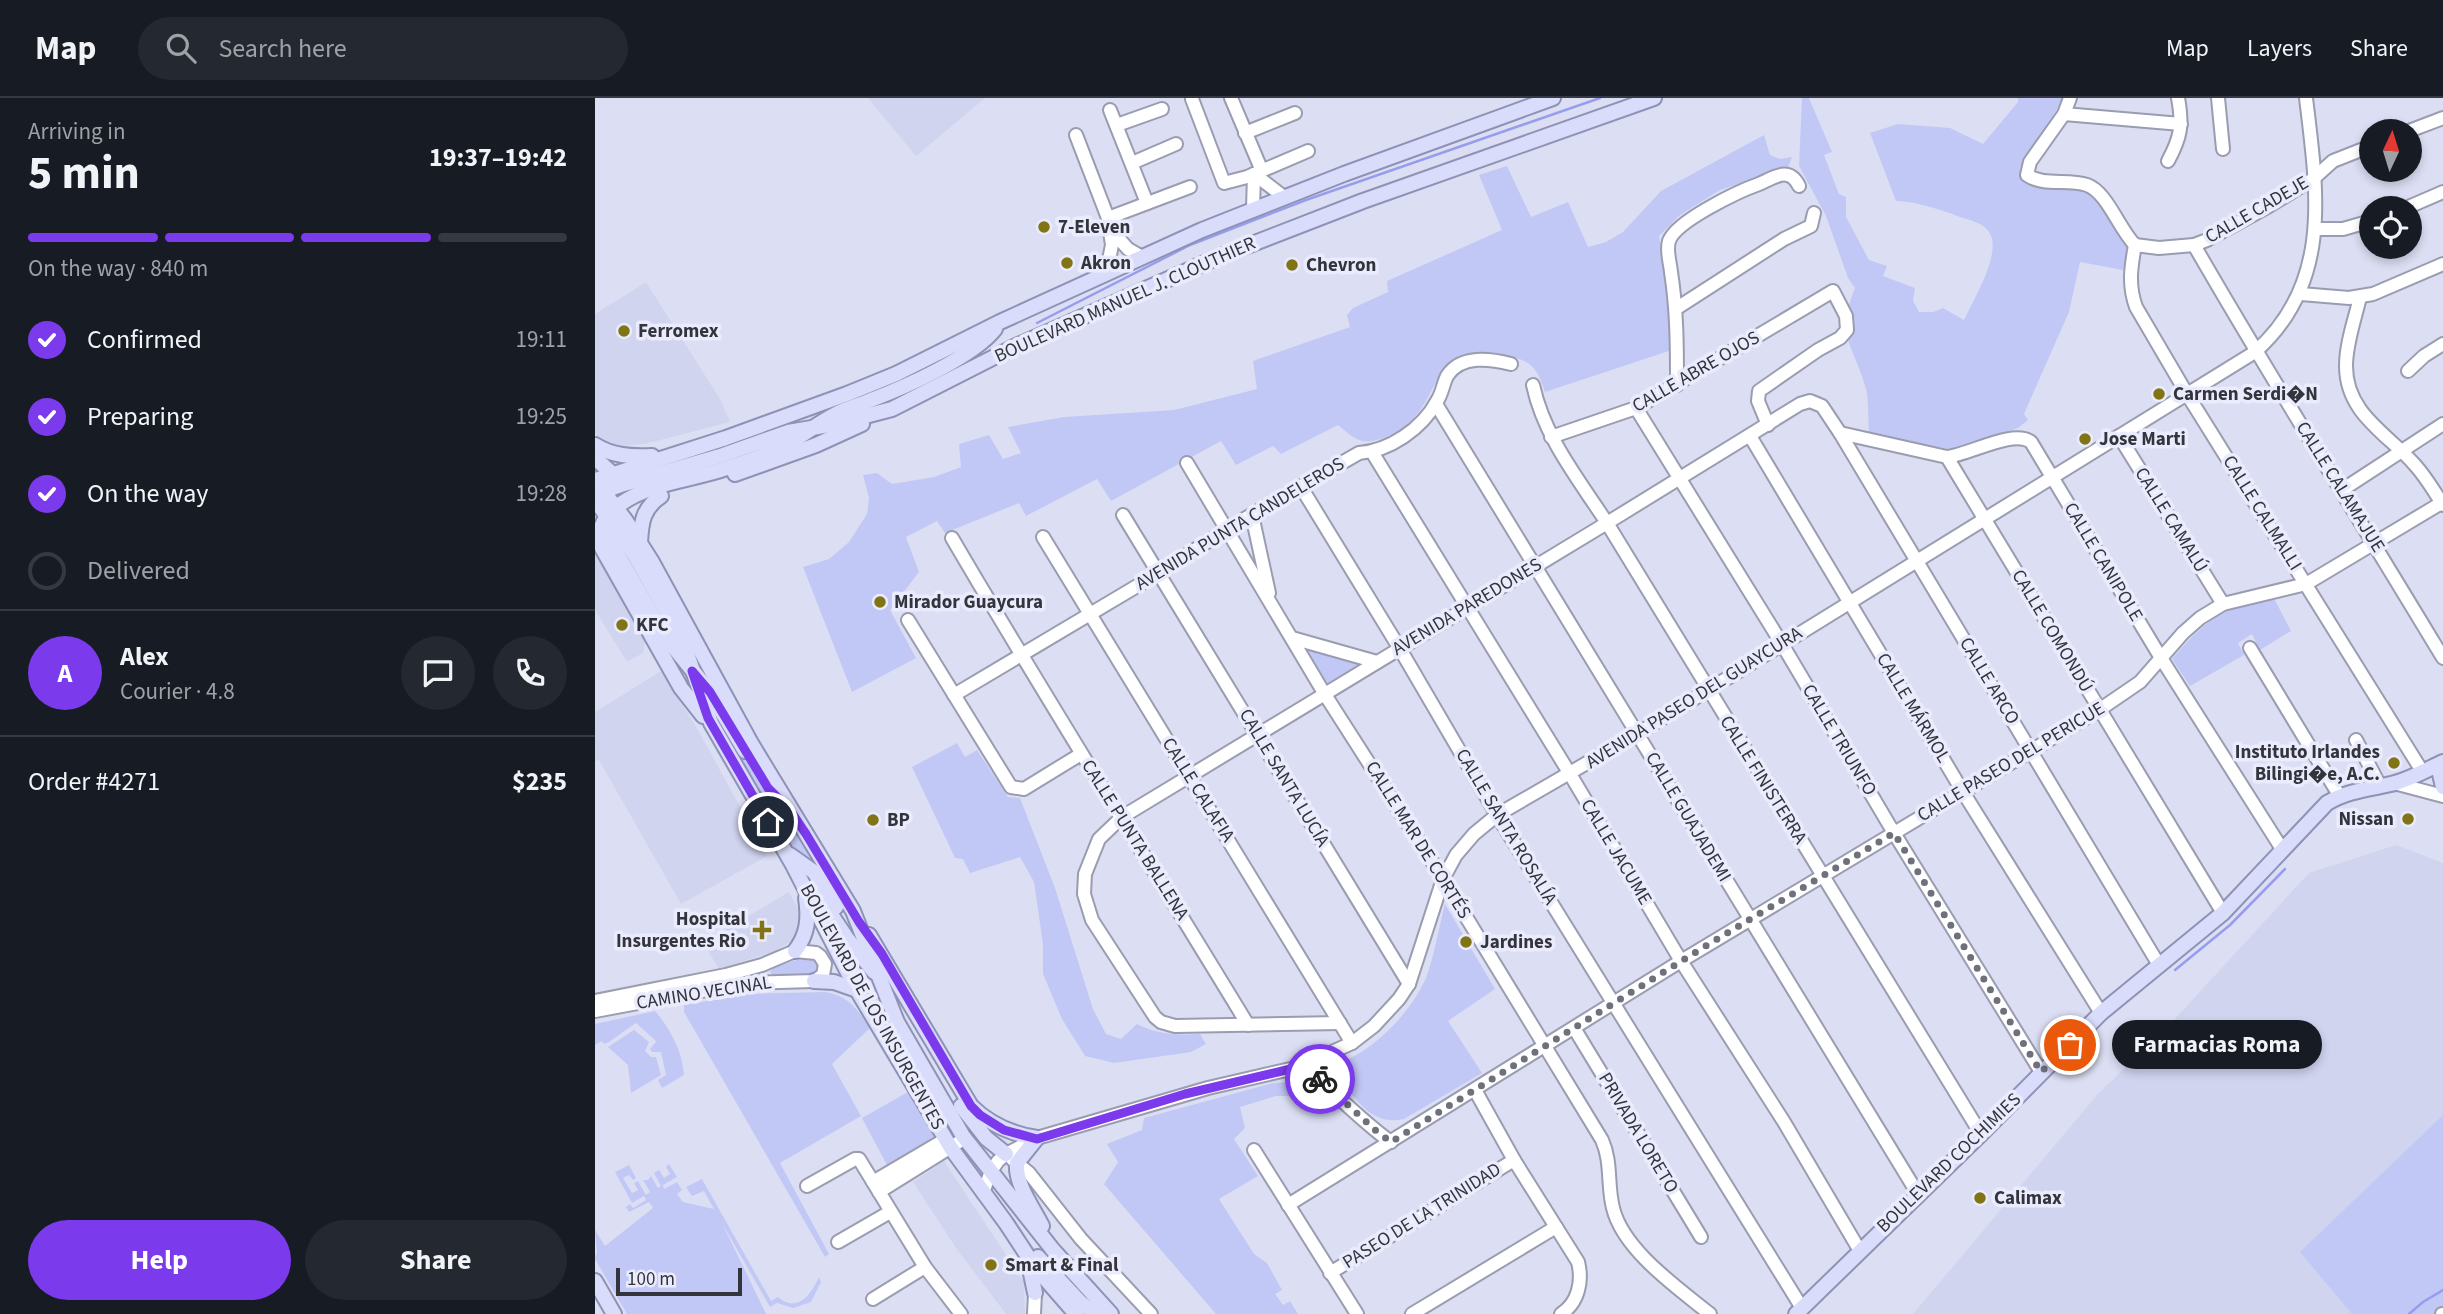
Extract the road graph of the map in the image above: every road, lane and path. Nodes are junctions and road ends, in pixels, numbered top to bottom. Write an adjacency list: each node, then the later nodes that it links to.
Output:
1 (1231, 98): 17 (street)
2 (1553, 98): 30 (main road, BOULEVARD MANUEL J. CLOUTHIER)
3 (1654, 98): 57 (main road, BOULEVARD MANUEL J. CLOUTHIER)
4 (2070, 98): 12 (street)
5 (2178, 98): 14 (street)
6 (2218, 98): 20 (street)
7 (1192, 99): 25 (street)
8 (2305, 102): 26 (street, AVENIDA PASEO DEL GUAYCURA)
9 (1162, 109): 15 (street)
10 (1110, 110): 15 (street)
11 (1295, 113): 17 (street)
12 (2064, 114): 14 (street); 38 (street)
13 (2443, 118): 16 (street)
14 (2181, 124): 23 (street)
15 (1117, 125): 24 (street)
16 (2422, 126)
17 (1245, 133): 25 (street)
18 (1076, 135): 35 (street)
19 (1176, 144): 24 (street)
20 (2223, 149)
21 (1308, 151): 25 (street)
22 (2359, 151): 26 (street, CALLE CADEJE)
23 (2168, 161)
24 (1132, 163): 32 (street)
25 (1258, 173): 30 (street); 33 (street)
26 (2313, 179): 37 (street, AVENIDA PASEO DEL GUAYCURA); 39 (street, CALLE CADEJE)
27 (1799, 186): 45 (street)
28 (1190, 187): 32 (street)
29 (2443, 192): 31 (street)
30 (1285, 197): 33 (main road, BOULEVARD MANUEL J. CLOUTHIER)
31 (2422, 201)
32 (1147, 203): 35 (street)
33 (1254, 209): 40 (main road, BOULEVARD MANUEL J. CLOUTHIER)
34 (1814, 214): 45 (street)
35 (1109, 223): 40 (street); 42 (street)
36 (2359, 224): 37 (street)
37 (2316, 229): 43 (street, AVENIDA PASEO DEL GUAYCURA)
38 (2135, 245): 39 (street, CALLE CADEJE); 53 (street, CALLE CALMALLI)
39 (2194, 245): 48 (street, CALLE CALAMAJUE)
40 (1142, 257): 42 (main road, BOULEVARD MANUEL J. CLOUTHIER)
41 (2442, 268): 44 (street)
42 (1106, 274): 46 (main road, BOULEVARD MANUEL J. CLOUTHIER)
43 (2301, 294): 44 (street); 48 (street, AVENIDA PASEO DEL GUAYCURA)
44 (2360, 297): 66 (street)
45 (1677, 308): 52 (street)
46 (1000, 322): 60 (main road); 68 (main road, BOULEVARD MANUEL J. CLOUTHIER)
47 (2443, 344): 50 (street)
48 (2255, 352): 53 (street, AVENIDA PASEO DEL GUAYCURA); 77 (street, CALLE CALAMAJUE)
49 (1511, 364): 55 (street, AVENIDA PUNTA CANDELEROS)
50 (2408, 372)
51 (1533, 385): 64 (street, CALLE FINISTERRA)
52 (1677, 385): 56 (street, CALLE ABRE OJOS); 59 (street, CALLE ABRE OJOS)
53 (2187, 394): 63 (street, AVENIDA PASEO DEL GUAYCURA); 95 (street, CALLE CALMALLI)
54 (1814, 401): 59 (street, AVENIDA PAREDONES); 61 (street, CALLE ARCO)
55 (1436, 404): 67 (street, AVENIDA PUNTA CANDELEROS); 93 (street, CALLE GUAJADEMI)
56 (1636, 408): 64 (street, CALLE ABRE OJOS); 74 (street, CALLE TRIUNFO)
57 (892, 409): 60 (main road, BOULEVARD MANUEL J. CLOUTHIER); 80 (main road)
58 (2443, 424): 66 (street)
59 (1769, 425): 62 (street, AVENIDA PAREDONES)
60 (814, 428): 75 (main road, BOULEVARD MANUEL J. CLOUTHIER); 79 (main road)
61 (1840, 433): 69 (street, CALLE CANIPOLE); 92 (street, CALLE ARCO)
62 (1750, 436): 74 (street, AVENIDA PAREDONES); 96 (street, CALLE MÁRMOL)
63 (2119, 436): 73 (street, AVENIDA PASEO DEL GUAYCURA); 98 (street, CALLE CAMALÚ)
64 (1551, 437): 85 (street, CALLE FINISTERRA)
65 (595, 445): 68 (main road)
66 (2400, 450): 77 (street); 81 (street)
67 (1372, 452): 76 (street, AVENIDA PUNTA CANDELEROS); 99 (street, CALLE JACUME)
68 (664, 456): 72 (main road, BOULEVARD MANUEL J. CLOUTHIER)
69 (1947, 457): 73 (street, CALLE CANIPOLE); 84 (street, CALLE COMONDÚ)
70 (595, 458): 72 (main road)
71 (1187, 463): 87 (street, CALLE MAR DE CORTÉS)
72 (612, 473): 75 (main road); 78 (main road, BOULEVARD MANUEL J. CLOUTHIER)
73 (2052, 477): 84 (street, AVENIDA PASEO DEL GUAYCURA); 107 (street, CALLE CANIPOLE)
74 (1679, 480): 85 (street, AVENIDA PAREDONES); 103 (street, CALLE TRIUNFO)
75 (624, 484): 78 (main road, BOULEVARD MANUEL J. CLOUTHIER); 79 (main road)
76 (1301, 487): 83 (street, AVENIDA PUNTA CANDELEROS); 105 (street, CALLE SANTA ROSALÍA)
77 (2342, 490): 91 (street, CALLE CALAMAJUE)
78 (597, 491): 86 (main road, BOULEVARD DE LOS INSURGENTES)
79 (640, 493): 80 (main road); 86 (main road)
80 (661, 496): 90 (main road)
81 (2443, 503): 91 (street, CALLE PASEO DEL PERICUE)
82 (1123, 515): 94 (street, CALLE SANTA LUCÍA)
83 (1252, 515): 87 (street, AVENIDA PUNTA CANDELEROS); 97 (street)
84 (1985, 519): 92 (street, AVENIDA PASEO DEL GUAYCURA); 114 (street, CALLE COMONDÚ)
85 (1607, 523): 93 (street, AVENIDA PAREDONES); 111 (street, CALLE FINISTERRA)
86 (603, 526): 90 (main road, BOULEVARD DE LOS INSURGENTES); 110 (main road, BOULEVARD DE LOS INSURGENTES); 115 (main road)
87 (1227, 529): 94 (street, AVENIDA PUNTA CANDELEROS); 97 (street, CALLE MAR DE CORTÉS)
88 (1043, 537): 100 (street, CALLE CALAFIA)
89 (952, 538): 106 (street, CALLE PUNTA BALLENA)
90 (640, 543): 130 (main road, BOULEVARD DE LOS INSURGENTES)
91 (2374, 543): 95 (street, CALLE PASEO DEL PERICUE); 108 (street, CALLE CALAMAJUE)
92 (1916, 561): 96 (street, AVENIDA PASEO DEL GUAYCURA); 119 (street, CALLE ARCO)
93 (1536, 566): 99 (street, AVENIDA PAREDONES); 117 (street, CALLE GUAJADEMI)
94 (1159, 573): 100 (street, AVENIDA PUNTA CANDELEROS); 116 (street, CALLE SANTA LUCÍA)
95 (2306, 584): 98 (street, CALLE PASEO DEL PERICUE); 122 (street, CALLE CALMALLI)
96 (1850, 602): 103 (street, AVENIDA PASEO DEL GUAYCURA); 127 (street, CALLE MÁRMOL)
97 (1271, 604): 102 (street, CALLE MAR DE CORTÉS)
98 (2223, 604): 107 (street, CALLE PASEO DEL PERICUE)
99 (1466, 608): 105 (street, AVENIDA PAREDONES); 123 (street, CALLE JACUME)
100 (1089, 614): 106 (street, AVENIDA PUNTA CANDELEROS); 124 (street, CALLE CALAFIA)
101 (908, 620): 113 (street)
102 (1292, 638): 109 (street); 112 (street, CALLE MAR DE CORTÉS)
103 (1782, 644): 111 (street, AVENIDA PASEO DEL GUAYCURA); 133 (street, CALLE TRIUNFO)
104 (2250, 648): 128 (street)
105 (1400, 649): 109 (street, AVENIDA PAREDONES); 131 (street, CALLE SANTA ROSALÍA)
106 (1021, 656): 113 (street, AVENIDA PUNTA CANDELEROS); 120 (street, CALLE PUNTA BALLENA)
107 (2161, 658): 114 (street, CALLE PASEO DEL PERICUE); 134 (street, CALLE CANIPOLE)
108 (2443, 658)
109 (1377, 662): 112 (street, AVENIDA PAREDONES)
110 (692, 671): 115 (main road, BOULEVARD DE LOS INSURGENTES); 130 (main road)
111 (1707, 690): 117 (street, AVENIDA PASEO DEL GUAYCURA); 136 (street, CALLE FINISTERRA)
112 (1324, 693): 116 (street, AVENIDA PAREDONES); 137 (street, CALLE MAR DE CORTÉS)
113 (954, 695): 120 (street)
114 (2099, 710): 119 (street, CALLE PASEO DEL PERICUE); 139 (street, CALLE COMONDÚ)
115 (711, 723): 135 (main road, BOULEVARD DE LOS INSURGENTES)
116 (1258, 734): 124 (street, AVENIDA PAREDONES); 147 (street, CALLE SANTA LUCÍA)
117 (1637, 734): 123 (street, AVENIDA PASEO DEL GUAYCURA); 141 (street, CALLE GUAJADEMI)
118 (2356, 740): 125 (street)
119 (2031, 751): 127 (street, CALLE PASEO DEL PERICUE); 144 (street, CALLE ARCO)
120 (1081, 754): 132 (street, CALLE PUNTA BALLENA)
121 (2443, 764): 122 (main road, BOULEVARD COCHIMIES); 126 (main road)
122 (2423, 771): 125 (main road, BOULEVARD COCHIMIES)
123 (1570, 774): 131 (street, AVENIDA PASEO DEL GUAYCURA); 143 (street, CALLE JACUME)
124 (1190, 776): 132 (street, AVENIDA PAREDONES); 153 (street, CALLE CALAFIA)
125 (2387, 785): 128 (main road, BOULEVARD COCHIMIES); 129 (street)
126 (2443, 787)
127 (1963, 792): 133 (street, CALLE PASEO DEL PERICUE); 152 (street, CALLE MÁRMOL)
128 (2339, 795): 134 (main road, BOULEVARD COCHIMIES)
129 (2443, 796)
130 (790, 810): 140 (main road, BOULEVARD DE LOS INSURGENTES)
131 (1497, 815): 137 (street, AVENIDA PASEO DEL GUAYCURA); 150 (street, CALLE SANTA ROSALÍA)
132 (1122, 817): 154 (street, CALLE PUNTA BALLENA); 154 (street, AVENIDA PAREDONES)
133 (1894, 833): 136 (street, CALLE PASEO DEL PERICUE); 159 (street, CALLE TRIUNFO)
134 (2282, 849): 139 (main road, BOULEVARD COCHIMIES)
135 (789, 859): 138 (main road, BOULEVARD DE LOS INSURGENTES); 140 (main road); 145 (main road)
136 (1822, 876): 141 (street, CALLE PASEO DEL PERICUE); 161 (street, CALLE FINISTERRA)
137 (1443, 879): 147 (street, AVENIDA PASEO DEL GUAYCURA); 157 (street, CALLE MAR DE CORTÉS)
138 (804, 886): 142 (main road); 148 (main road, BOULEVARD DE LOS INSURGENTES)
139 (2223, 913): 144 (main road, BOULEVARD COCHIMIES)
140 (856, 916): 145 (main road, BOULEVARD DE LOS INSURGENTES); 163 (main road)
141 (1750, 919): 143 (street, CALLE PASEO DEL PERICUE); 173 (street, CALLE GUAJADEMI)
142 (795, 951): 146 (street); 149 (street, CAMINO VECINAL)
143 (1681, 961): 150 (street, CALLE PASEO DEL PERICUE); 181 (street, CALLE JACUME)
144 (2159, 965): 152 (main road, BOULEVARD COCHIMIES)
145 (879, 977): 162 (main road, BOULEVARD DE LOS INSURGENTES); 167 (main road)
146 (814, 981): 148 (main road); 151 (street, CAMINO VECINAL)
147 (1409, 984): 156 (street, AVENIDA PASEO DEL GUAYCURA)
148 (857, 990): 165 (main road, BOULEVARD DE LOS INSURGENTES)
149 (595, 1001)
150 (1615, 1003): 155 (street, CALLE PASEO DEL PERICUE); 188 (street, CALLE SANTA ROSALÍA)
151 (595, 1011)
152 (2101, 1013): 159 (main road, BOULEVARD COCHIMIES)
153 (1340, 1023): 154 (street); 156 (street, CALLE CALAFIA)
154 (1248, 1025)
155 (1574, 1028): 157 (street, CALLE PASEO DEL PERICUE); 178 (street, PRIVADA LORETO)
156 (1352, 1043): 158 (street, AVENIDA PASEO DEL GUAYCURA)
157 (1545, 1046): 160 (street, CALLE PASEO DEL PERICUE); 199 (street, CALLE MAR DE CORTÉS)
158 (1299, 1067): 163 (street, AVENIDA PASEO DEL GUAYCURA); 164 (street)
159 (2041, 1072): 161 (main road, BOULEVARD COCHIMIES)
160 (1475, 1090): 164 (street, CALLE PASEO DEL PERICUE); 168 (street)
161 (1982, 1134): 173 (main road, BOULEVARD COCHIMIES)
162 (963, 1136): 165 (street); 169 (main road, BOULEVARD DE LOS INSURGENTES)
163 (1037, 1139): 167 (main road)
164 (1391, 1142): 174 (street, CALLE PASEO DEL PERICUE)
165 (948, 1143): 171 (street); 172 (main road, BOULEVARD DE LOS INSURGENTES)
166 (1254, 1150): 174 (street)
167 (1012, 1158): 169 (street); 180 (main road); 195 (street)
168 (1514, 1160): 177 (street); 184 (street, PASEO DE LA TRINIDAD)
169 (991, 1171): 172 (street); 180 (main road, BOULEVARD DE LOS INSURGENTES)
170 (807, 1186): 171 (street)
171 (876, 1187): 175 (street)
172 (983, 1193): 176 (main road, BOULEVARD DE LOS INSURGENTES)
173 (1918, 1194): 181 (main road, BOULEVARD COCHIMIES)
174 (1288, 1205): 184 (street)
175 (890, 1212): 179 (street); 183 (street)
176 (1006, 1223): 182 (main road, BOULEVARD DE LOS INSURGENTES); 193 (main road)
177 (1556, 1227): 197 (street); 198 (street)
178 (1701, 1237)
179 (838, 1242)
180 (1053, 1250): 194 (main road, BOULEVARD DE LOS INSURGENTES)
181 (1860, 1251): 188 (main road, BOULEVARD COCHIMIES)
182 (1026, 1253): 186 (main road); 192 (main road, BOULEVARD DE LOS INSURGENTES)
183 (925, 1267): 187 (street); 190 (street)
184 (1330, 1273): 196 (street)
185 (595, 1281): 189 (main road)
186 (1035, 1293): 191 (street)
187 (873, 1299)
188 (1799, 1311)
189 (614, 1314)
190 (961, 1314)
191 (1034, 1314)
192 (1076, 1314)
193 (1095, 1314)
194 (1111, 1314)
195 (1151, 1314)
196 (1357, 1314)
197 (1412, 1314)
198 (1560, 1314)
199 (1710, 1314)

